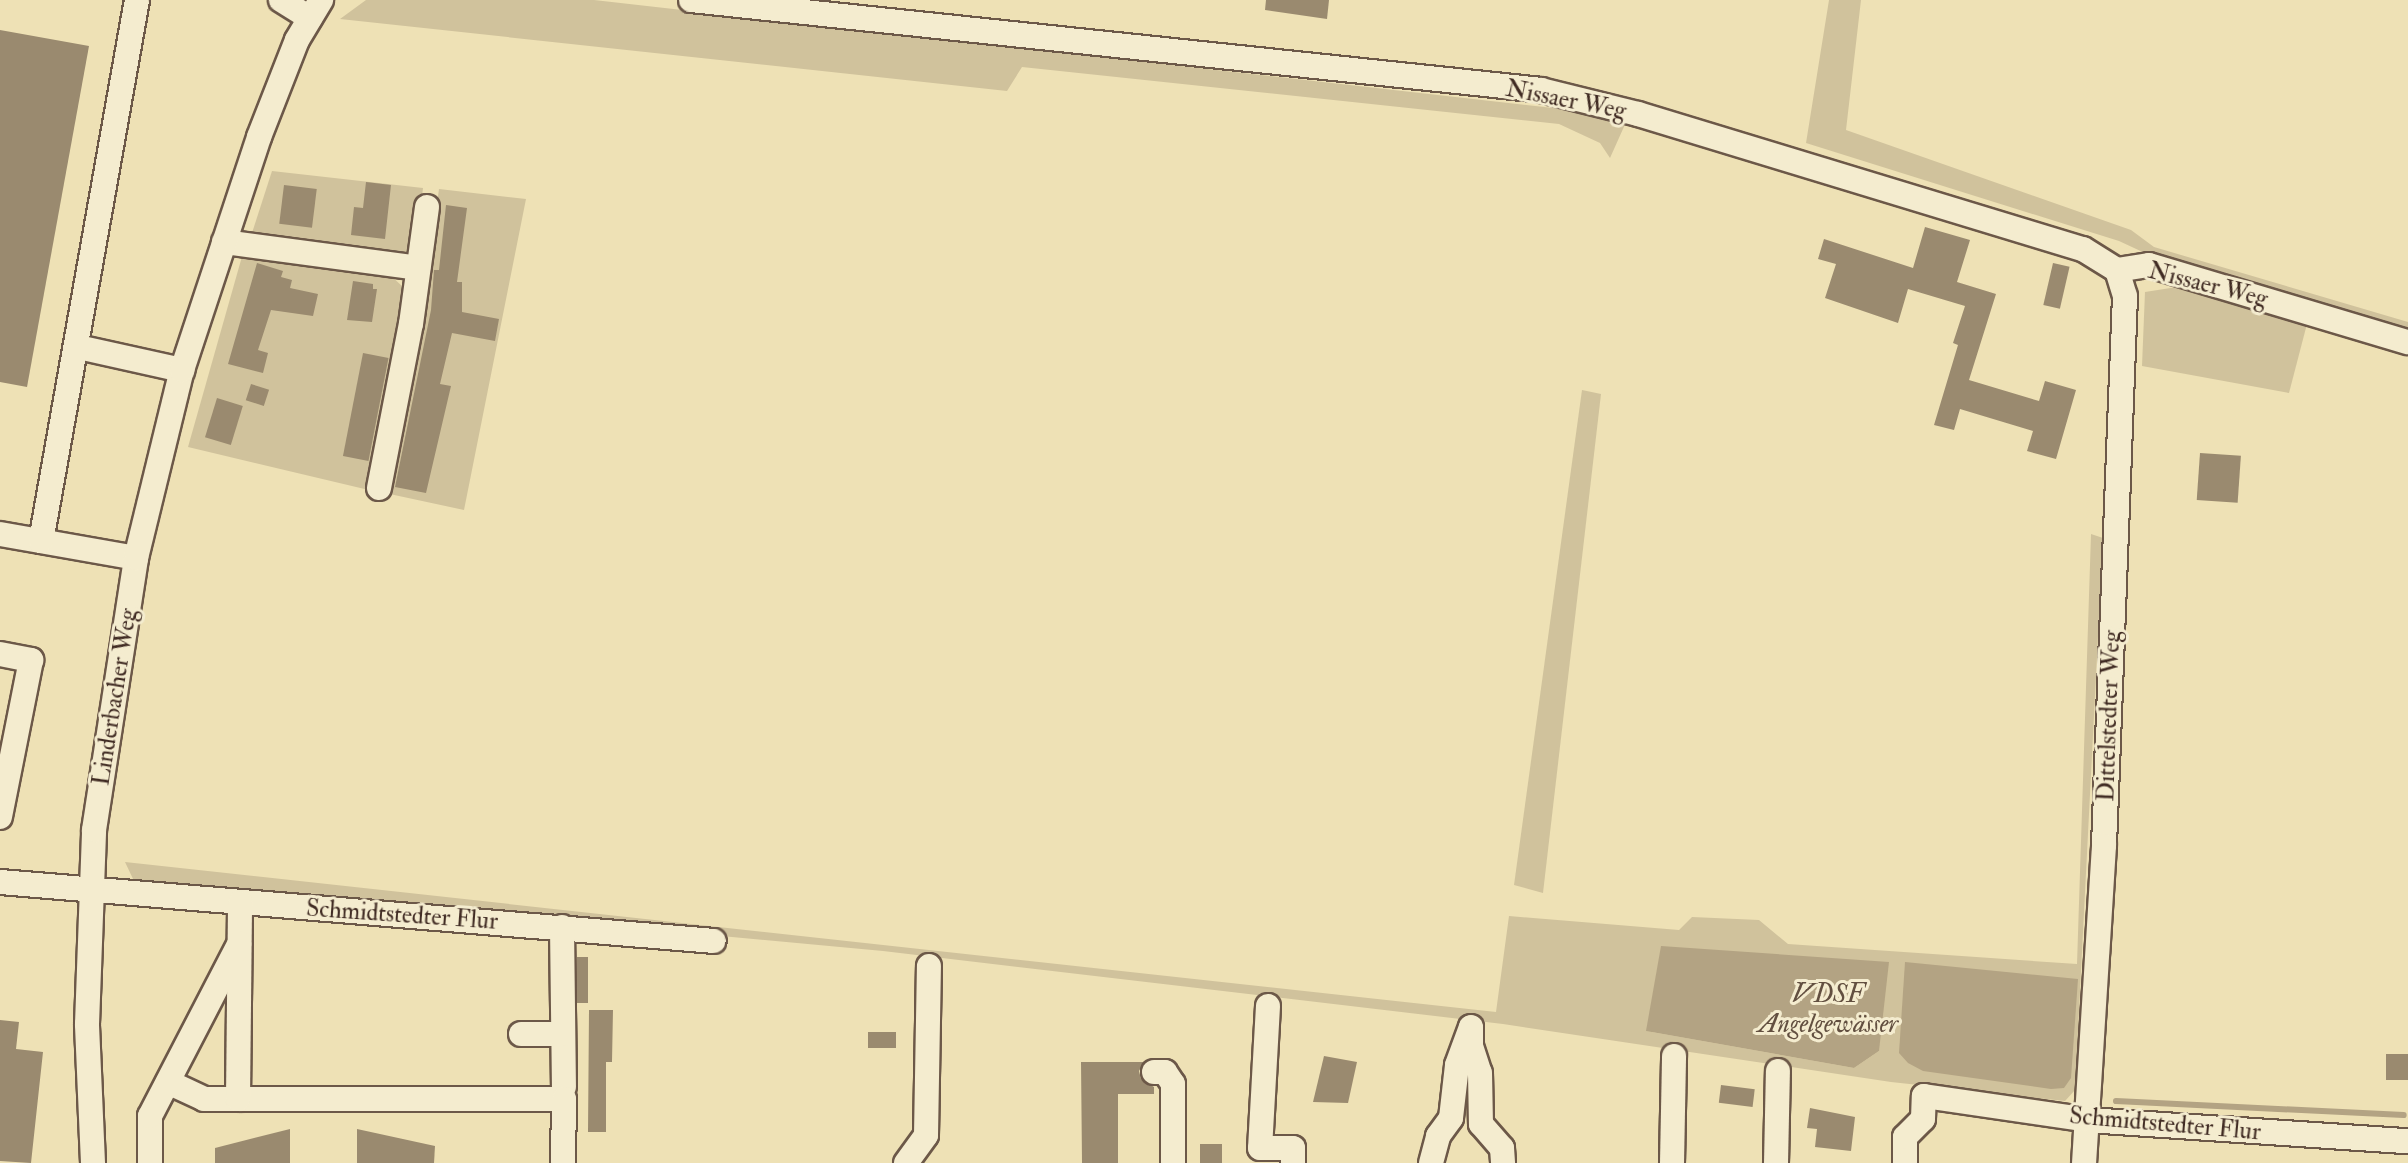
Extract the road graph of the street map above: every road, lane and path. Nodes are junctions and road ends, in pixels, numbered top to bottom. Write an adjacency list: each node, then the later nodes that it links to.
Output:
1 (137, 0): 11 (street)
2 (281, 0): 5 (street)
3 (691, 0): 4 (street, Nissaer Weg)
4 (830, 7): 9 (street, Nissaer Weg)
5 (316, 9): 7 (street, Linderbacher Weg)
6 (427, 207): 8 (street)
7 (224, 242): 8 (street); 12 (street, Linderbacher Weg)
8 (418, 268): 13 (street)
9 (2117, 270): 10 (street, Nissaer Weg); 36 (street, Dittelstedter Weg)
10 (2408, 342)
11 (78, 347): 12 (street); 15 (street)
12 (182, 370): 16 (street, Linderbacher Weg)
13 (379, 488)
14 (0, 534): 15 (street)
15 (41, 541): 16 (street)
16 (136, 558): 20 (street, Linderbacher Weg)
17 (0, 654): 18 (street)
18 (0, 813)
19 (0, 882): 20 (street, Schmidtstedter Flur)
20 (90, 892): 21 (street, Schmidtstedter Flur); 39 (street, Linderbacher Weg)
21 (240, 903): 22 (street, Schmidtstedter Flur); 24 (street)
22 (562, 927): 23 (street, Schmidtstedter Flur); 28 (street)
23 (714, 941)
24 (239, 944): 32 (street); 34 (street)
25 (929, 966): 42 (street)
26 (1268, 1006): 44 (street)
27 (521, 1034): 28 (street)
28 (563, 1034): 33 (street)
29 (1674, 1056): 47 (street)
30 (1778, 1071): 48 (street)
31 (1154, 1072): 43 (street)
32 (168, 1082): 34 (street); 40 (street)
33 (564, 1093): 34 (street); 41 (street)
34 (238, 1099)
35 (1451, 1118): 37 (street); 37 (street); 45 (street)
36 (2088, 1120): 38 (street, Schmidtstedter Flur); 49 (street, Schmidtstedter Flur); 50 (street, Dittelstedter Weg)
37 (1481, 1124): 46 (street)
38 (2408, 1141)
39 (93, 1163)
40 (150, 1163)
41 (563, 1163)
42 (906, 1163)
43 (1173, 1163)
44 (1293, 1163)
45 (1431, 1163)
46 (1503, 1163)
47 (1672, 1163)
48 (1776, 1163)
49 (1905, 1163)
50 (2084, 1163)

